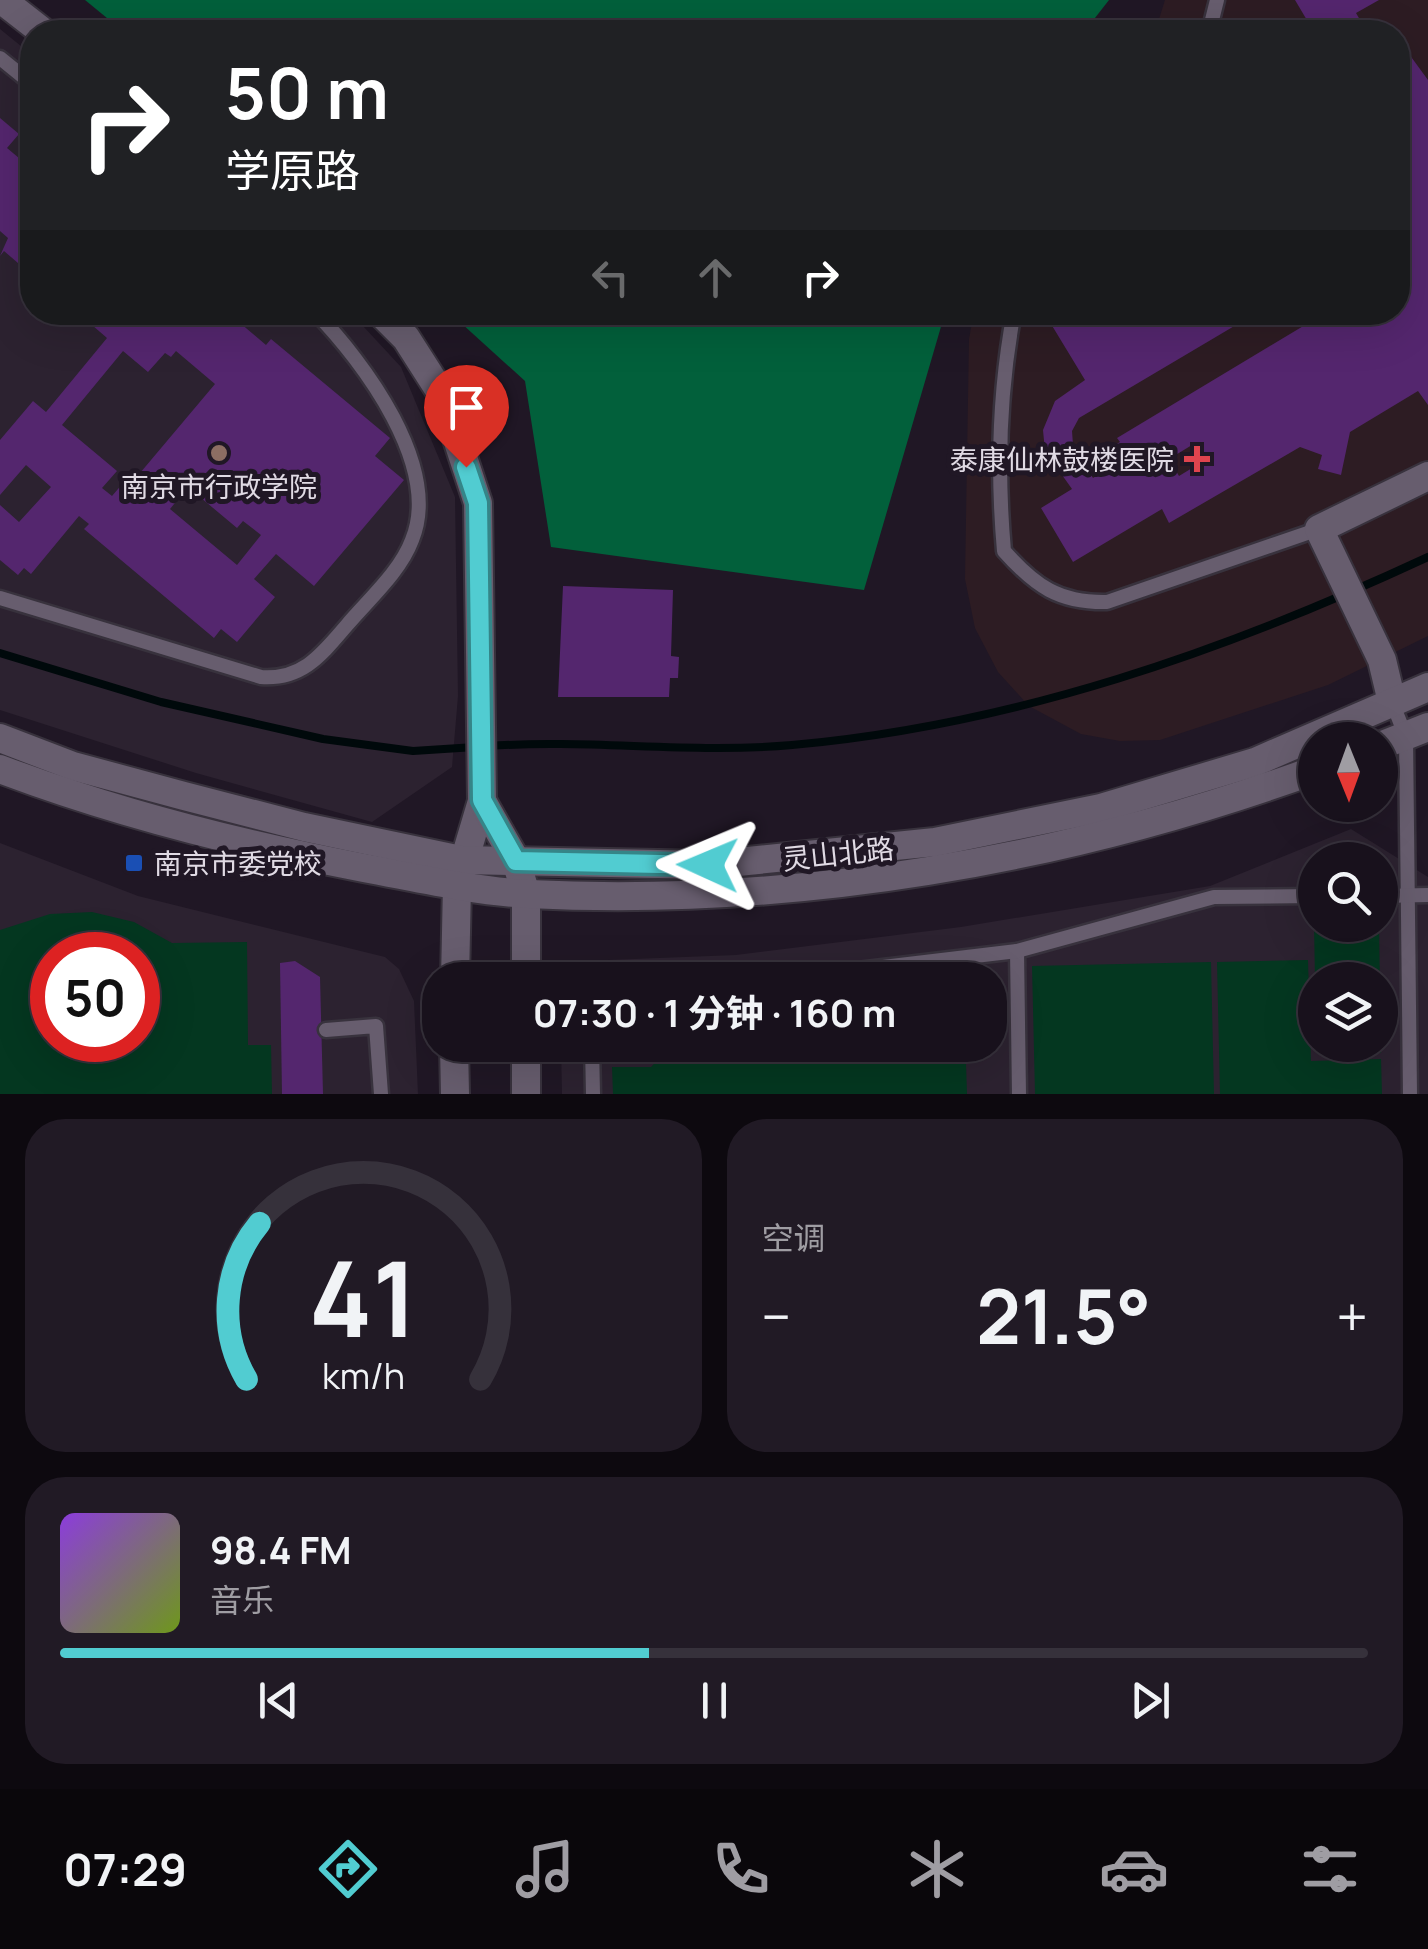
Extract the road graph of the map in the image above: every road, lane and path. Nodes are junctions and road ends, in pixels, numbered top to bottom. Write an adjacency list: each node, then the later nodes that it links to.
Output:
1 (2, 0): 2 (main road)
2 (28, 20)
3 (0, 58): 4 (lane)
4 (20, 74)
5 (325, 325): 10 (lane)
6 (393, 325): 17 (main road)
7 (1012, 325): 9 (lane)
8 (1428, 476): 9 (main road)
9 (1319, 529): 12 (main road)
10 (0, 598)
11 (1428, 688): 12 (main road, 灵山北路)
12 (1392, 702): 13 (lane); 18 (main road, 灵山北路)
13 (1405, 737): 24 (lane)
14 (0, 738): 19 (main road, 灵山北路)
15 (0, 769): 19 (main road, 灵山北路)
16 (1298, 775): 20 (main road, 灵山北路)
17 (482, 800): 18 (main road); 19 (main road)
18 (516, 861): 19 (main road, 灵山北路); 20 (main road)
19 (459, 873): 20 (main road, 灵山北路); 26 (main road)
20 (526, 894): 27 (main road)
21 (1428, 895): 24 (lane)
22 (1298, 896): 25 (lane)
23 (1398, 896): 24 (lane)
24 (1406, 896): 38 (lane)
25 (1017, 951): 28 (lane); 37 (lane)
26 (456, 962)
27 (526, 962)
28 (925, 962)
29 (326, 1030): 33 (lane)
30 (454, 1062): 34 (main road)
31 (526, 1062): 35 (main road)
32 (592, 1062): 36 (lane)
33 (381, 1094)
34 (455, 1094)
35 (526, 1094)
36 (593, 1094)
37 (1019, 1094)
38 (1410, 1094)

